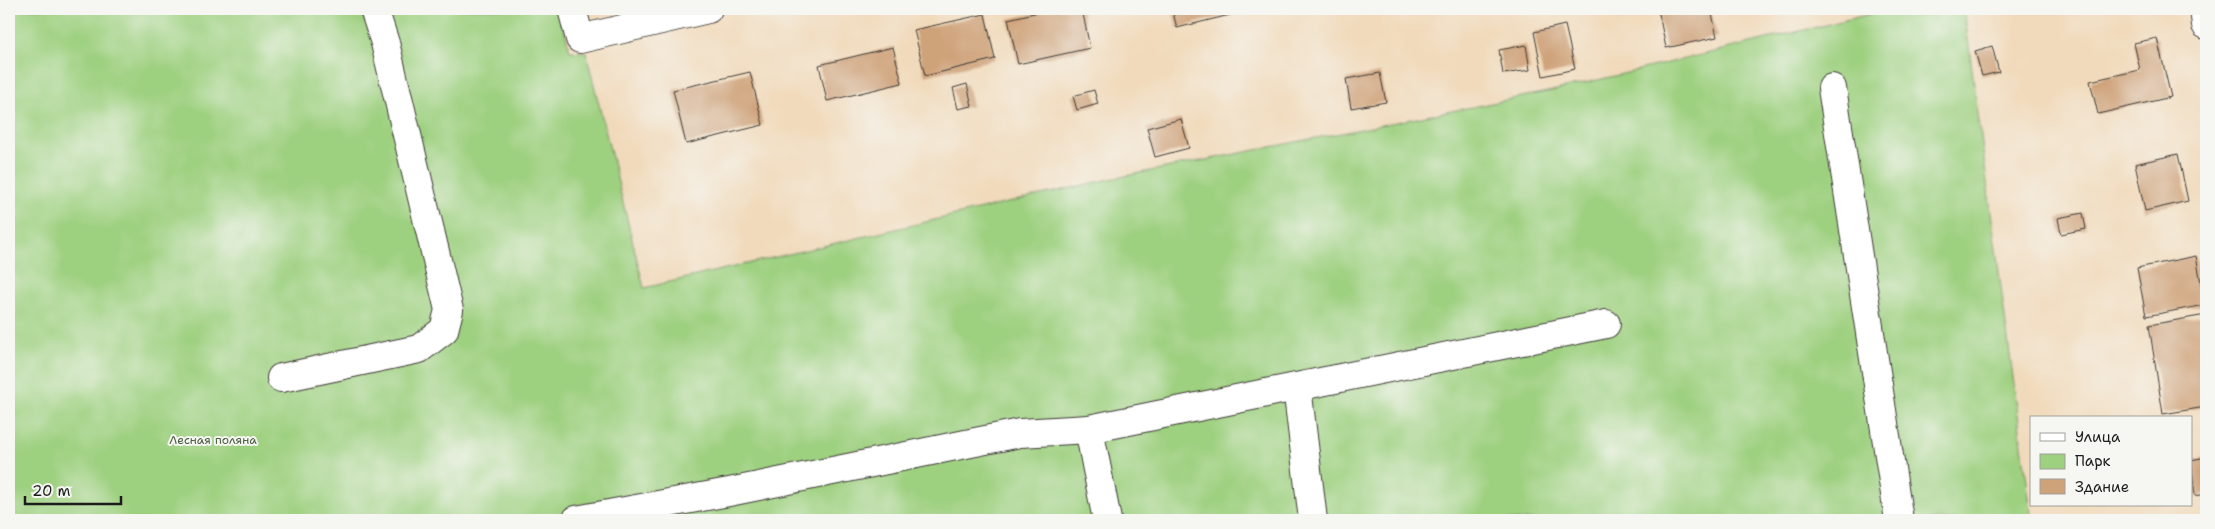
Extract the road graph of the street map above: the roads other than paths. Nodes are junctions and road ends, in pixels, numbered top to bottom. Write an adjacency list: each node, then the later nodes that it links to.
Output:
1 (374, 9): 8 (street)
2 (572, 9): 3 (street)
3 (708, 9)
4 (2204, 9): 5 (street)
5 (2206, 25)
6 (1832, 88): 14 (street)
7 (1606, 324): 9 (street)
8 (281, 378)
9 (1297, 387): 10 (street); 13 (street)
10 (1089, 430): 11 (street); 12 (street)
11 (576, 520)
12 (1107, 520)
13 (1313, 520)
14 (1899, 520)

